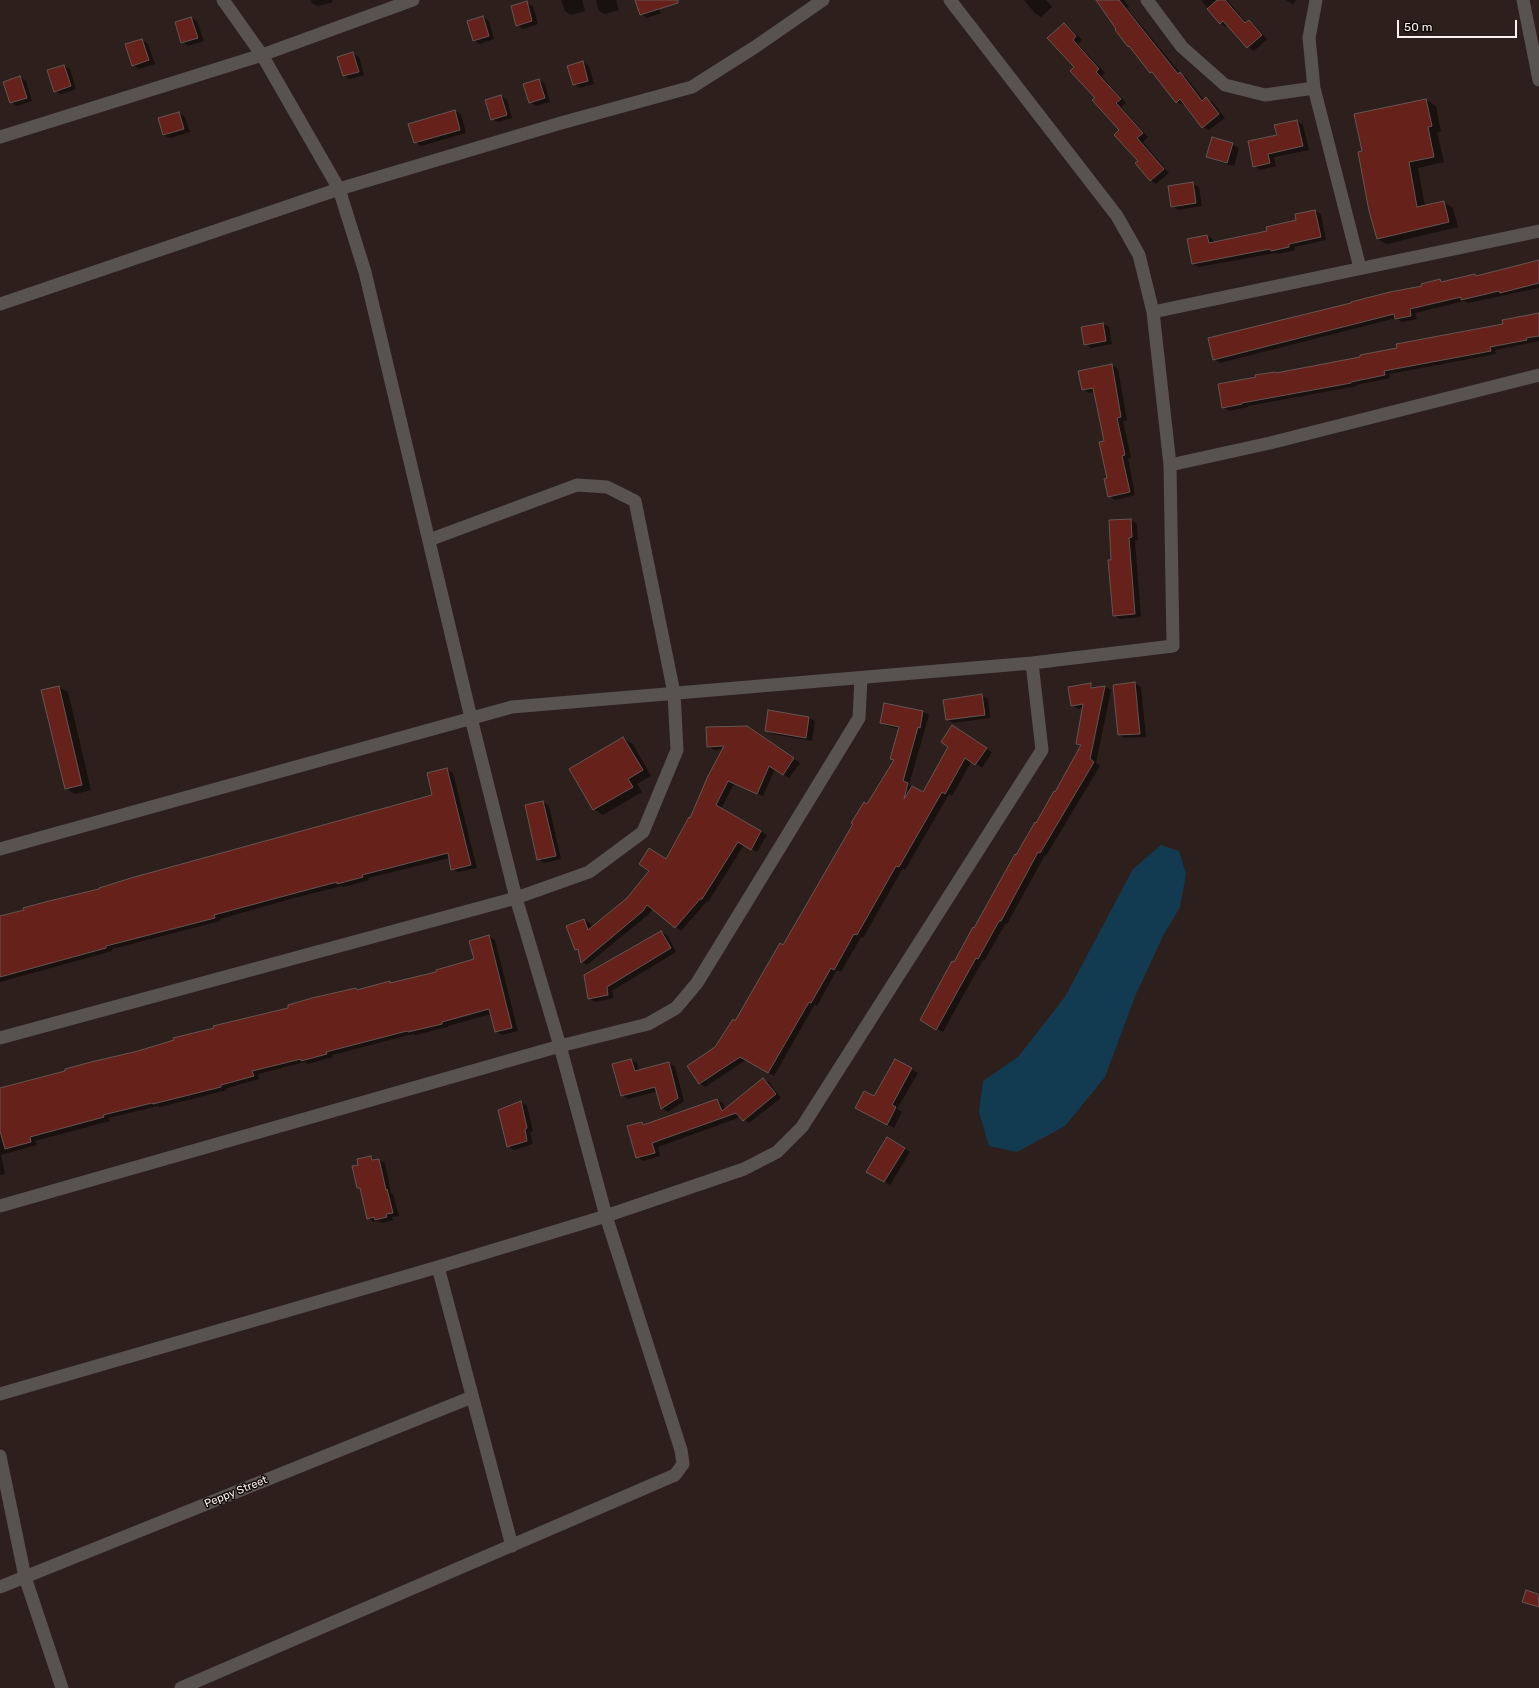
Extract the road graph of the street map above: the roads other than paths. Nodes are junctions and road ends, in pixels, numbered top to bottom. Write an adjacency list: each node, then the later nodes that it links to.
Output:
1 (223, 0): 8 (street)
2 (413, 0): 8 (street)
3 (823, 0): 12 (street)
4 (950, 0): 16 (street)
5 (1148, 0): 10 (street)
6 (1316, 0): 10 (street)
7 (1523, 0): 9 (street)
8 (262, 55): 11 (street); 12 (street)
9 (1539, 80)
10 (1314, 88): 14 (street)
11 (0, 137)
12 (339, 189): 15 (street); 19 (street)
13 (1539, 231): 14 (street)
14 (1360, 268): 16 (street)
15 (0, 304)
16 (1152, 312): 18 (street)
17 (1539, 375): 18 (street)
18 (1170, 465): 20 (street)
19 (429, 540): 22 (street); 23 (street)
20 (1032, 664): 21 (street); 29 (street)
21 (861, 678): 22 (street); 27 (street)
22 (674, 693): 23 (street); 25 (street)
23 (472, 718): 24 (street); 25 (street)
24 (0, 849)
25 (516, 898): 26 (street); 27 (street)
26 (0, 1038)
27 (560, 1046): 28 (street); 29 (street)
28 (0, 1206)
29 (606, 1216): 30 (street); 34 (street)
30 (438, 1267): 31 (street); 32 (street)
31 (0, 1394)
32 (472, 1397): 34 (street); 35 (street, Peppy Street)
33 (0, 1456): 35 (street)
34 (512, 1546): 38 (street)
35 (26, 1577): 36 (street, Peppy Street); 37 (street)
36 (0, 1587)
37 (62, 1688)
38 (181, 1688)

